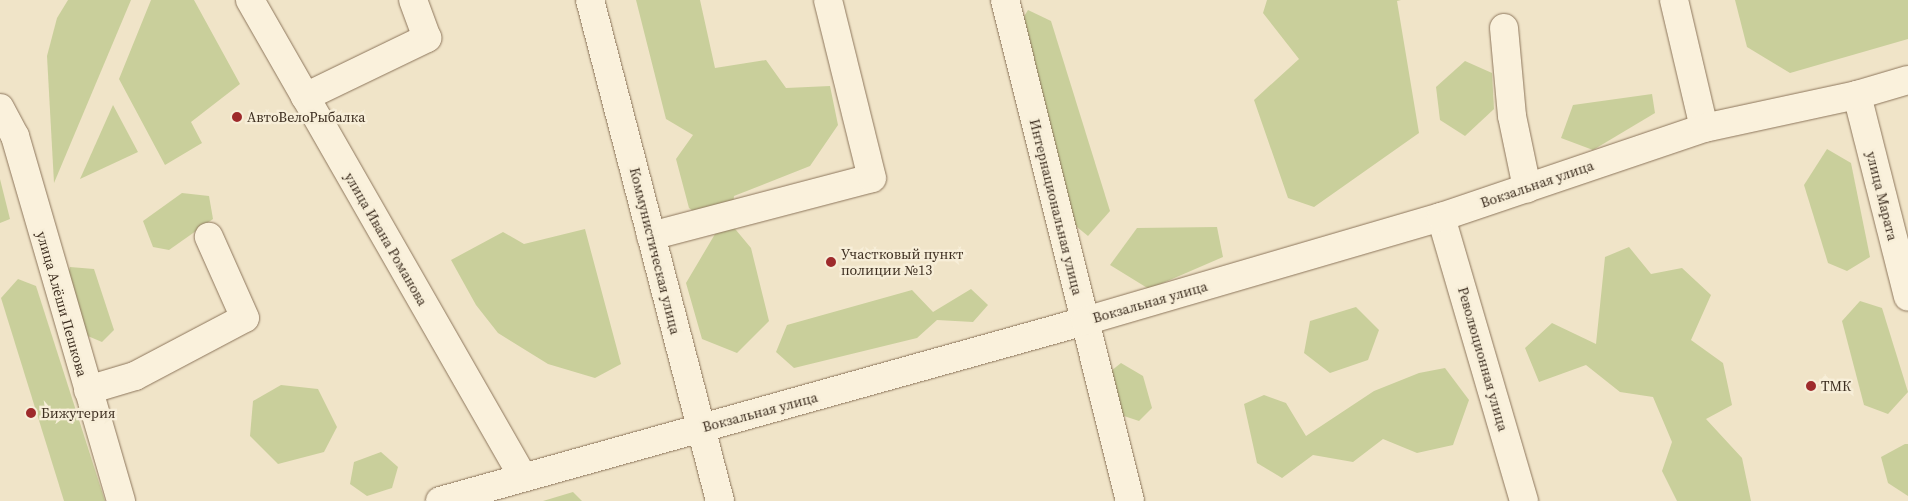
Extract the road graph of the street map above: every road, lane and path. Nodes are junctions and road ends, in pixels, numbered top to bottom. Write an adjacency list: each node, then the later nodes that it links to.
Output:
1 (250, 0): 10 (street, улица Ивана Романова)
2 (413, 0): 10 (street)
3 (590, 0): 15 (street, Коммунистическая улица)
4 (828, 0): 15 (street)
5 (1005, 0): 18 (street, Интернациональная улица)
6 (1674, 0): 12 (street)
7 (1504, 28): 13 (street)
8 (1908, 80): 9 (street, Вокзальная улица)
9 (1857, 95): 12 (street, Вокзальная улица); 17 (street, улица Марата)
10 (305, 97): 21 (street, улица Ивана Романова)
11 (0, 108): 19 (street, улица Алёши Пешкова)
12 (1704, 128): 13 (street, Вокзальная улица)
13 (1527, 188): 14 (street, Вокзальная улица)
14 (1441, 217): 18 (street, Вокзальная улица); 26 (street, Революционная улица)
15 (651, 236): 20 (street, Коммунистическая улица)
16 (209, 237): 19 (street)
17 (1908, 298)
18 (1085, 321): 20 (street, Вокзальная улица); 25 (street, Интернациональная улица)
19 (88, 390): 22 (street, улица Алёши Пешкова)
20 (701, 428): 21 (street, Вокзальная улица); 24 (street, Коммунистическая улица)
21 (523, 477): 23 (street, Вокзальная улица)
22 (121, 501)
23 (440, 501)
24 (720, 501)
25 (1130, 501)
26 (1524, 501)

